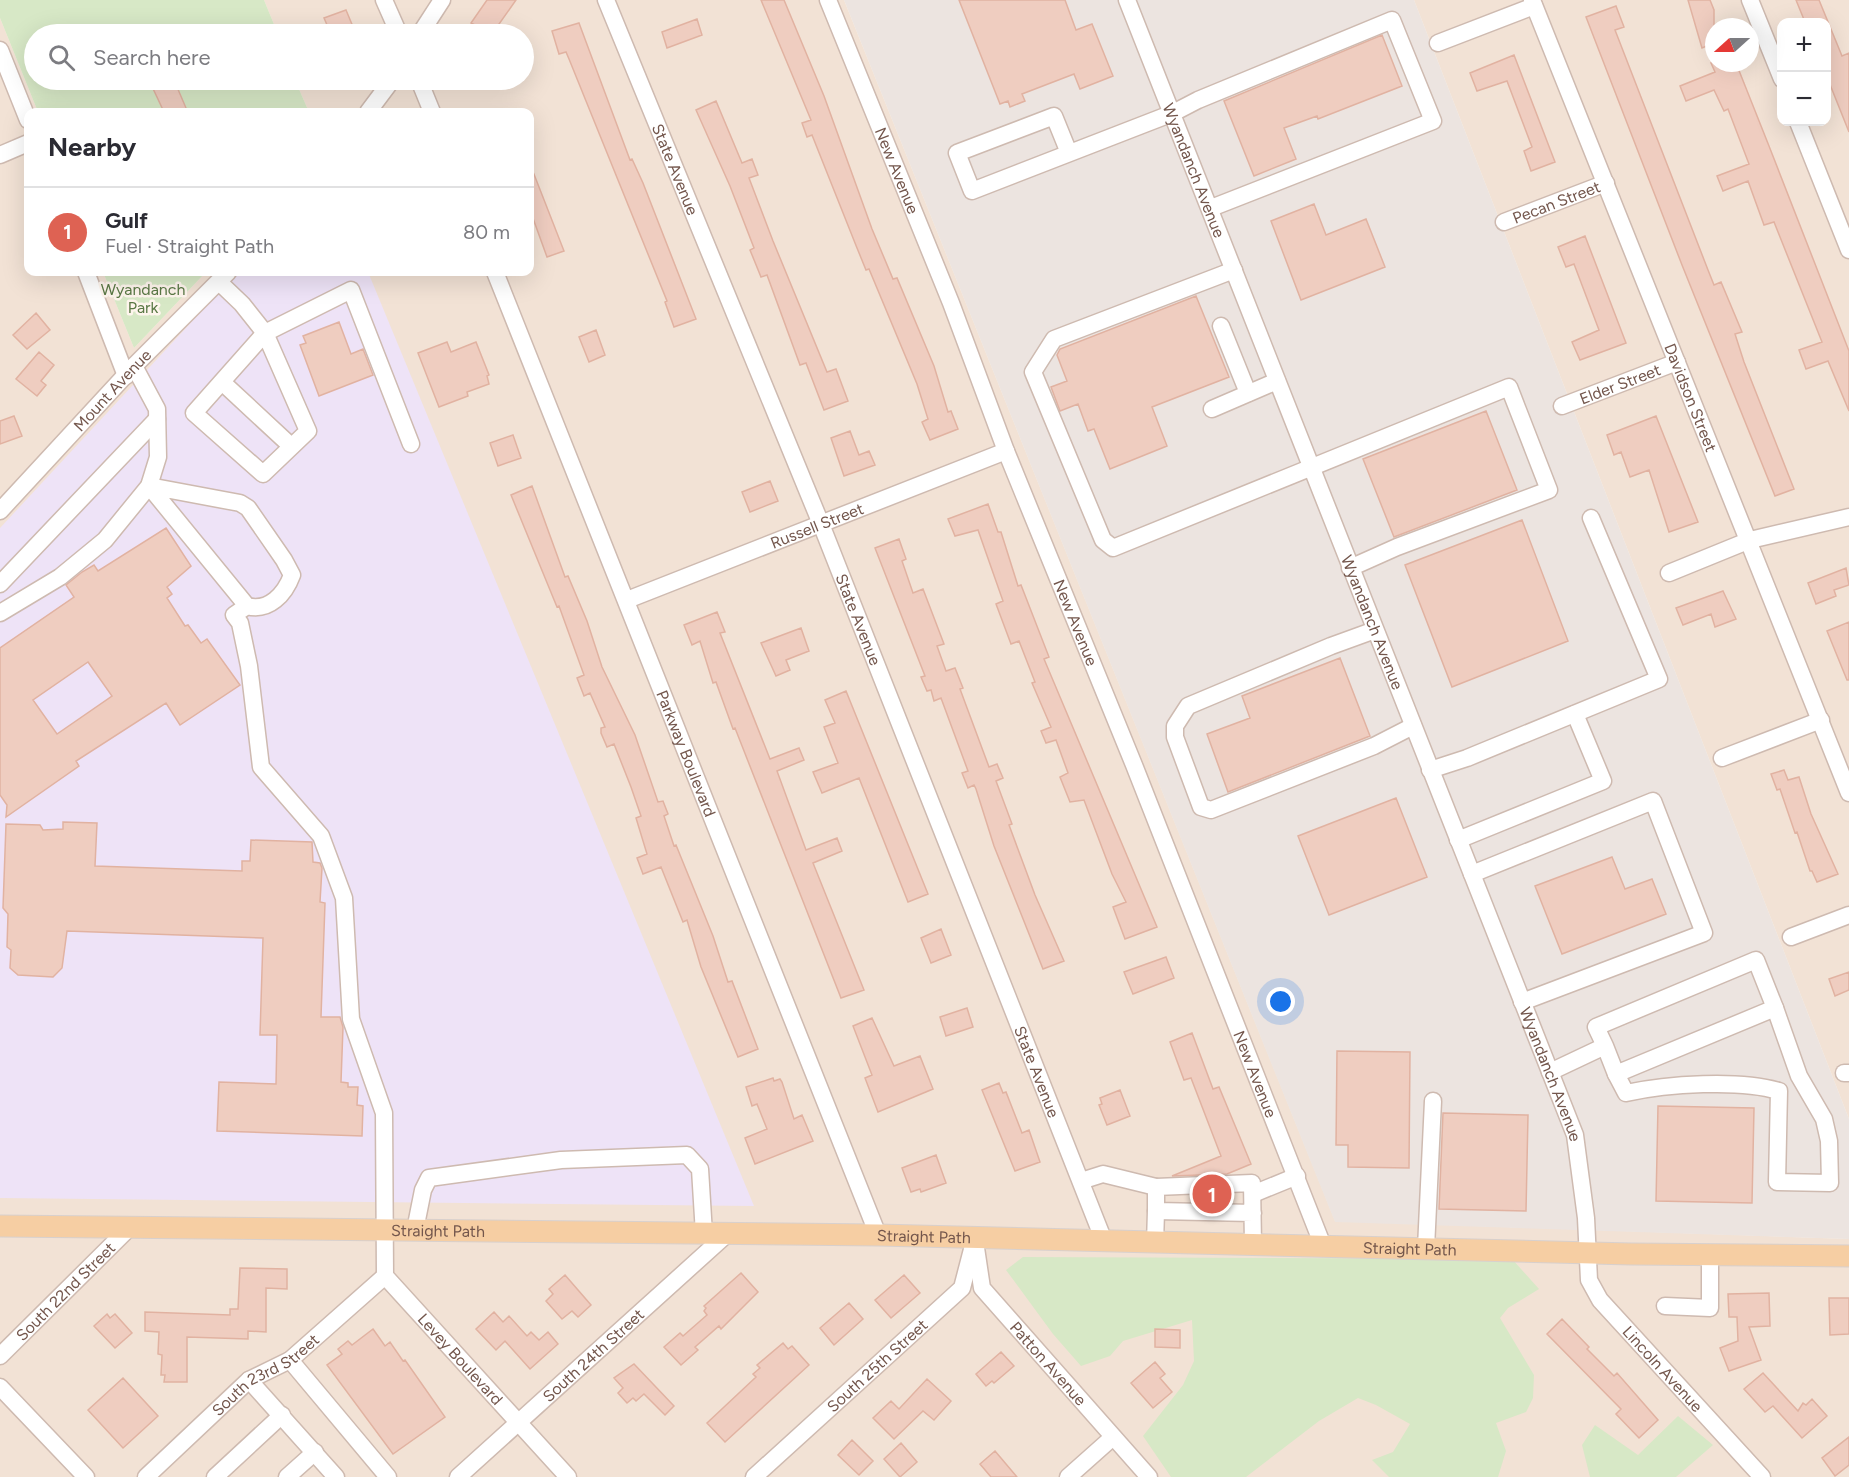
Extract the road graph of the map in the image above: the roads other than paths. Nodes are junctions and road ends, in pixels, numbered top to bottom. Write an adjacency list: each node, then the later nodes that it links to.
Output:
1 (384, 0): 8 (street)
2 (442, 0): 9 (street)
3 (606, 0): 49 (street, State Avenue)
4 (828, 0): 43 (street, New Avenue)
5 (1127, 0): 18 (street, Wyandanch Avenue)
6 (1750, 0): 12 (street)
7 (1533, 3): 10 (street); 23 (street, Davidson Street)
8 (395, 24)
9 (426, 24)
10 (1438, 43)
11 (0, 50): 17 (street)
12 (1779, 72)
13 (384, 90): 15 (street)
14 (423, 90): 16 (street)
15 (371, 108)
16 (430, 108)
17 (24, 110)
18 (1173, 113): 21 (street); 24 (street, Wyandanch Avenue); 24 (street)
19 (1800, 126): 26 (street)
20 (24, 145): 22 (street)
21 (1069, 153): 21 (street)
22 (0, 155)
23 (1606, 183): 25 (street, Pecan Street); 33 (street, Davidson Street)
24 (1210, 208): 27 (street, Wyandanch Avenue)
25 (1504, 222)
26 (1849, 250)
27 (1234, 270): 35 (street, Wyandanch Avenue); 44 (street)
28 (88, 276): 34 (street)
29 (497, 276): 54 (street, Parkway Boulevard)
30 (223, 277): 32 (street); 34 (street, Mount Avenue)
31 (1221, 326): 37 (street)
32 (265, 333): 36 (street); 41 (street); 42 (street)
33 (1677, 362): 38 (street, Elder Street); 50 (street, Davidson Street)
34 (130, 371): 40 (street); 46 (street, Mount Avenue)
35 (1277, 381): 37 (street); 44 (street, Wyandanch Avenue)
36 (222, 382): 42 (street); 42 (street)
37 (1248, 393): 39 (street)
38 (1562, 406)
39 (1212, 409)
40 (157, 419): 45 (street); 53 (street)
41 (411, 444)
42 (291, 446)
43 (1006, 451): 49 (street, Russell Street); 76 (street, New Avenue)
44 (1311, 467): 51 (street, Wyandanch Avenue); 51 (street)
45 (149, 486): 55 (street); 55 (street); 56 (street)
46 (0, 512)
47 (1591, 518): 58 (street)
48 (1849, 518): 50 (street)
49 (821, 524): 54 (street, Russell Street); 77 (street, State Avenue)
50 (1750, 540): 52 (street); 59 (street, Davidson Street)
51 (1350, 568): 57 (street, Wyandanch Avenue)
52 (1669, 573)
53 (0, 584)
54 (627, 600): 90 (street, Parkway Boulevard)
55 (247, 606): 86 (street)
56 (0, 613)
57 (1375, 630): 60 (street, Wyandanch Avenue); 60 (street)
58 (1575, 714): 62 (street); 64 (street)
59 (1821, 720): 61 (street); 63 (street, Davidson Street)
60 (1413, 726): 62 (street, Wyandanch Avenue)
61 (1722, 758)
62 (1430, 770): 64 (street, Wyandanch Avenue)
63 (1849, 793)
64 (1458, 840): 65 (street, Wyandanch Avenue)
65 (1472, 874): 68 (street, Wyandanch Avenue); 68 (street)
66 (1849, 915): 67 (street)
67 (1791, 937)
68 (1522, 1002): 71 (street, Wyandanch Avenue)
69 (1775, 1008): 70 (street); 72 (street); 73 (street)
70 (1605, 1046): 71 (street); 72 (street)
71 (1550, 1072): 97 (street, Wyandanch Avenue)
72 (1616, 1074): 74 (street)
73 (1803, 1083): 74 (street); 74 (street)
74 (1779, 1091)
75 (1433, 1101): 96 (street)
76 (1297, 1176): 80 (street); 95 (street, New Avenue)
77 (1081, 1181): 79 (street); 92 (street, State Avenue)
78 (1209, 1185): 79 (street); 80 (street); 82 (street)
79 (1156, 1186): 81 (street)
80 (1252, 1194): 83 (street)
81 (1156, 1211): 82 (street); 93 (street)
82 (1209, 1212): 83 (street)
83 (1253, 1213): 94 (street)
84 (0, 1226): 85 (main road, Straight Path)
85 (129, 1228): 86 (main road, Straight Path); 102 (street, South 22nd Street)
86 (384, 1230): 87 (main road, Straight Path); 100 (street)
87 (415, 1230): 88 (main road, Straight Path); 88 (street)
88 (704, 1234): 89 (main road, Straight Path)
89 (727, 1234): 90 (main road, Straight Path); 107 (street, South 24th Street)
90 (878, 1235): 91 (main road, Straight Path)
91 (975, 1238): 92 (main road, Straight Path); 108 (street, Patton Avenue); 118 (street, South 25th Street)
92 (1104, 1241): 93 (main road, Straight Path)
93 (1155, 1243): 94 (main road, Straight Path)
94 (1252, 1244): 95 (main road, Straight Path)
95 (1323, 1246): 96 (main road, Straight Path)
96 (1426, 1248): 97 (main road, Straight Path)
97 (1587, 1251): 98 (main road, Straight Path); 121 (street, Lincoln Avenue)
98 (1710, 1255): 99 (main road, Straight Path); 101 (street)
99 (1849, 1256)
100 (385, 1276): 103 (street, South 23rd Street); 107 (street, Levey Boulevard)
101 (1665, 1306)
102 (0, 1356)
103 (290, 1360): 104 (street, South 23rd Street); 115 (street)
104 (249, 1380): 106 (street); 111 (street, South 23rd Street)
105 (0, 1387): 110 (street)
106 (282, 1414): 109 (street); 112 (street)
107 (518, 1422): 116 (street, South 24th Street); 117 (street, Levey Boulevard)
108 (1113, 1437): 119 (street); 120 (street, Patton Avenue)
109 (315, 1452): 113 (street); 114 (street)
110 (86, 1477)
111 (146, 1477)
112 (214, 1477)
113 (287, 1477)
114 (336, 1477)
115 (388, 1477)
116 (458, 1477)
117 (568, 1477)
118 (754, 1477)
119 (1068, 1477)
120 (1149, 1477)
121 (1762, 1477)

